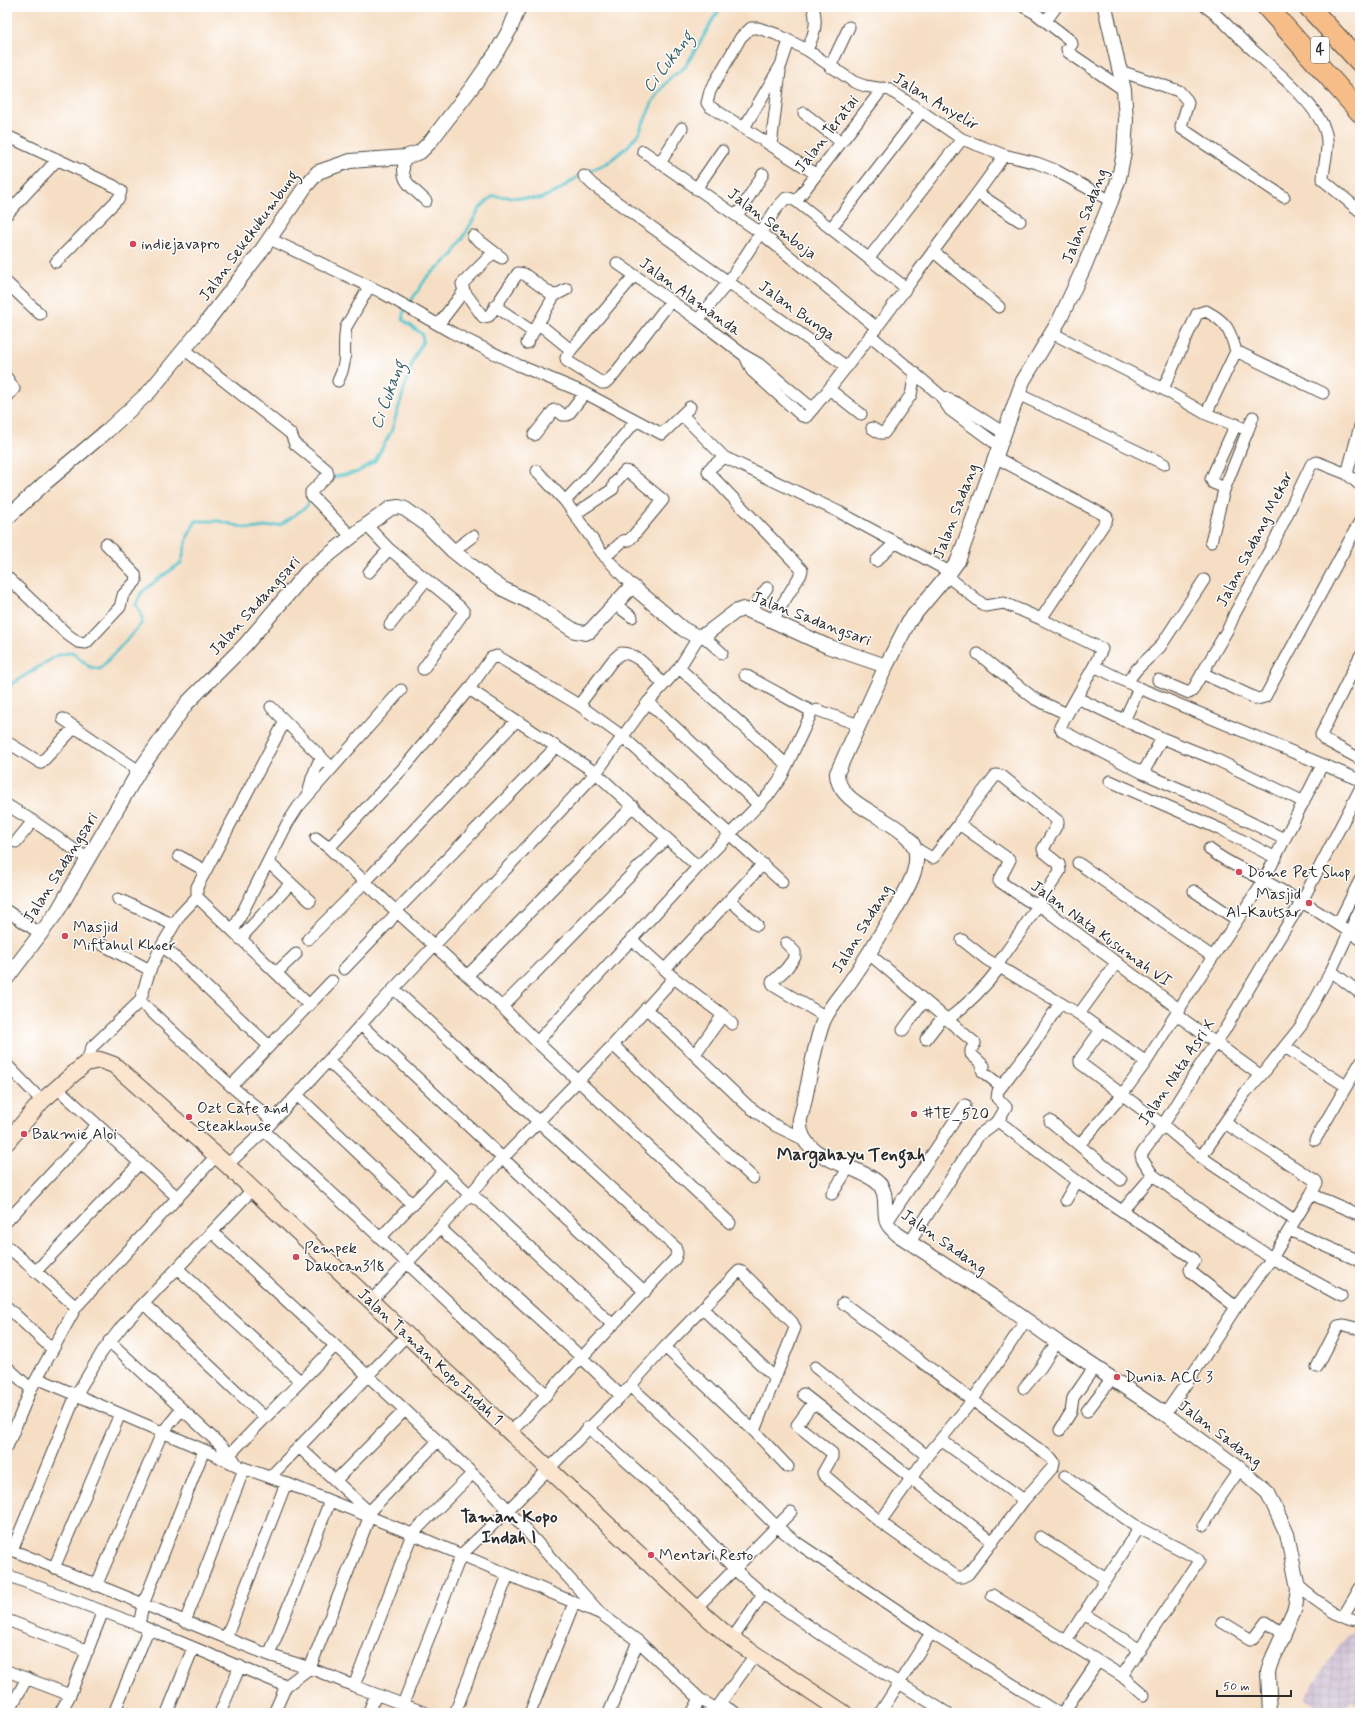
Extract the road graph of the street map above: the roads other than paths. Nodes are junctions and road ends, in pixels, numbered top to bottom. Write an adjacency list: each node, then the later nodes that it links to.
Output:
1 (519, 7): 33 (street, Jalan Sekekukumbung)
2 (813, 7): 13 (street)
3 (1024, 7): 10 (street)
4 (1056, 7): 10 (street)
5 (1105, 7): 17 (street, Jalan Sadang)
6 (1206, 7): 45 (street)
7 (1267, 7): 22 (highway)
8 (1280, 7): 20 (highway, 4)
9 (1309, 7): 14 (highway, 4)
10 (1046, 21): 19 (street)
11 (849, 27): 16 (street)
12 (789, 41): 13 (street, Jalan Anyelir); 15 (street); 25 (street, Jalan Anyelir)
13 (807, 50): 16 (street, Jalan Anyelir)
14 (1360, 62)
15 (781, 65): 25 (street); 29 (street)
16 (830, 67): 18 (street, Jalan Anyelir)
17 (1120, 71): 19 (street, Jalan Sadang); 41 (street)
18 (883, 88): 21 (street, Jalan Anyelir); 28 (street, Jalan Teratai)
19 (1124, 90): 44 (street, Jalan Sadang)
20 (1360, 94)
21 (921, 112): 27 (street, Jalan Anyelir); 49 (street)
22 (1360, 112)
23 (804, 113): 28 (street)
24 (682, 128): 35 (street)
25 (744, 128): 29 (street)
26 (7, 136): 34 (street)
27 (962, 139): 32 (street, Jalan Anyelir); 54 (street)
28 (841, 142): 37 (street, Jalan Teratai)
29 (771, 146): 37 (street)
30 (642, 151): 35 (street, Jalan Semboja)
31 (722, 151): 39 (street)
32 (1004, 155): 40 (street); 44 (street, Jalan Anyelir)
33 (405, 157): 42 (street); 52 (street, Jalan Sekekukumbung)
34 (57, 160): 46 (street); 55 (street)
35 (660, 163): 39 (street, Jalan Semboja)
36 (763, 174): 47 (street)
37 (816, 174): 43 (street, Jalan Teratai)
38 (584, 176): 58 (street, Jalan Bunga)
39 (696, 189): 47 (street, Jalan Semboja)
40 (977, 193): 48 (street); 53 (street)
41 (1284, 198)
42 (426, 201)
43 (796, 201): 49 (street); 50 (street)
44 (1111, 201): 73 (street, Jalan Sadang)
45 (1360, 211)
46 (7, 214)
47 (737, 216): 50 (street, Jalan Semboja)
48 (1020, 221)
49 (831, 228): 54 (street)
50 (761, 233): 58 (street); 72 (street, Jalan Semboja)
51 (473, 236): 63 (street)
52 (270, 239): 60 (street); 75 (street, Jalan Sekekukumbung)
53 (933, 252): 61 (street); 67 (street)
54 (869, 258): 61 (street)
55 (56, 262)
56 (617, 263): 57 (street, Jalan Alamanda)
57 (634, 276): 65 (street, Jalan Alamanda); 76 (street)
58 (729, 281): 69 (street); 79 (street, Jalan Bunga)
59 (7, 283): 68 (street)
60 (369, 287): 82 (street); 85 (street)
61 (906, 288): 72 (street)
62 (567, 289): 64 (street)
63 (464, 290): 66 (street); 70 (street)
64 (554, 296): 66 (street); 71 (street)
65 (670, 302): 69 (street, Jalan Alamanda); 76 (street)
66 (495, 306): 71 (street)
67 (999, 307)
68 (40, 314)
69 (698, 320): 78 (street, Jalan Alamanda)
70 (441, 321)
71 (536, 328): 74 (street); 76 (street)
72 (874, 332): 79 (street); 80 (street, Jalan Semboja)
73 (1052, 334): 84 (street); 87 (street, Jalan Sadang)
74 (526, 343)
75 (184, 350): 110 (street, Jalan Sekekukumbung); 114 (street)
76 (571, 350)
77 (1236, 351): 84 (street); 86 (street); 92 (street)
78 (745, 356): 90 (street, Jalan Alamanda); 90 (street, Jalan Alamanda)
79 (847, 367): 83 (street)
80 (915, 373): 98 (street); 101 (street, Jalan Semboja)
81 (7, 378): 88 (street)
82 (338, 382)
83 (829, 389): 90 (street); 91 (street)
84 (1163, 389): 92 (street)
85 (585, 393): 95 (street); 100 (street)
86 (1323, 393)
87 (1018, 394): 101 (street, Jalan Sadang); 103 (street)
88 (7, 397)
89 (690, 407): 93 (street)
90 (812, 409)
91 (861, 414)
92 (1206, 414): 96 (street)
93 (682, 415): 95 (street); 102 (street)
94 (1253, 417): 99 (street)
95 (636, 421): 108 (street)
96 (1236, 424): 99 (street); 107 (street)
97 (1360, 426): 105 (street)
98 (872, 428)
99 (1248, 430): 107 (street)
100 (534, 434)
101 (999, 445): 123 (street, Jalan Sadang); 132 (street, Jalan Semboja)
102 (724, 457): 116 (street); 133 (street)
103 (1164, 464)
104 (537, 471): 108 (street)
105 (1347, 474): 106 (street); 143 (street, Jalan Sadang Mekar)
106 (1360, 485)
107 (1225, 488): 115 (street)
108 (565, 501): 109 (street)
109 (575, 514): 120 (street); 120 (street)
110 (7, 518)
111 (1360, 521): 143 (street)
112 (366, 525): 114 (street, Jalan Sadangsari); 118 (street); 119 (street, Jalan Sadangsari)
113 (473, 536): 119 (street)
114 (352, 537): 172 (street, Jalan Sadangsari)
115 (1211, 542)
116 (895, 543): 121 (street); 123 (street)
117 (106, 544): 124 (street)
118 (389, 549): 122 (street); 125 (street)
119 (453, 551): 129 (street, Jalan Sadangsari)
120 (605, 557): 127 (street)
121 (876, 560)
122 (369, 572)
123 (949, 574): 132 (street); 139 (street, Jalan Sadang)
124 (7, 577)
125 (426, 580): 134 (street); 142 (street)
126 (1204, 580): 146 (street)
127 (632, 586): 129 (street, Jalan Sadangsari); 135 (street)
128 (767, 588): 130 (street)
129 (615, 604): 131 (street)
130 (750, 611): 133 (street, Jalan Sadangsari); 135 (street, Jalan Sadangsari)
131 (632, 617)
132 (1041, 619): 140 (street)
133 (772, 621): 139 (street, Jalan Sadangsari)
134 (390, 625)
135 (701, 636): 136 (street); 141 (street)
136 (722, 653)
137 (978, 654): 156 (street)
138 (1360, 656): 168 (street)
139 (886, 666): 161 (street, Jalan Sadang)
140 (1094, 666): 146 (street); 151 (street)
141 (679, 668): 147 (street); 169 (street)
142 (423, 669)
143 (1202, 673): 145 (street, Jalan Sadang Mekar)
144 (745, 675): 169 (street)
145 (1158, 680)
146 (1127, 682): 148 (street)
147 (663, 684): 152 (street); 153 (street)
148 (1139, 688): 159 (street); 170 (street)
149 (469, 689): 153 (street); 158 (street); 190 (street)
150 (401, 690): 171 (street)
151 (1077, 698): 156 (street); 159 (street)
152 (648, 702): 163 (street); 180 (street)
153 (579, 705): 163 (street)
154 (271, 707): 160 (street)
155 (817, 710): 161 (street)
156 (1068, 714): 173 (street)
157 (63, 719): 162 (street)
158 (516, 721): 166 (street); 203 (street)
159 (1124, 721): 164 (street)
160 (285, 722): 167 (street); 200 (street)
161 (859, 725): 191 (street, Jalan Sadang)
162 (75, 728): 165 (street); 172 (street)
163 (622, 736): 174 (street); 185 (street)
164 (1162, 738): 173 (street); 179 (street)
165 (7, 742)
166 (556, 747): 174 (street); 215 (street)
167 (320, 756): 171 (street); 178 (street)
168 (1360, 759)
169 (787, 765): 180 (street)
170 (1322, 765): 175 (street); 179 (street)
171 (332, 768): 178 (street)
172 (140, 771): 195 (street, Jalan Sadangsari)
173 (1143, 772): 188 (street)
174 (596, 773): 182 (street); 230 (street)
175 (1360, 780)
176 (1110, 781): 194 (street)
177 (1360, 789): 211 (street, Jalan Nata Asri X)
178 (308, 795): 196 (street)
179 (1304, 802): 188 (street)
180 (759, 805): 185 (street)
181 (7, 806): 183 (street)
182 (633, 806): 187 (street); 242 (street)
183 (33, 821): 189 (street); 195 (street)
184 (959, 824): 191 (street); 212 (street, Jalan Nata Kusumah VI); 212 (street)
185 (731, 834): 198 (street); 199 (street)
186 (316, 838): 190 (street)
187 (666, 838): 199 (street); 251 (street)
188 (1284, 839): 194 (street)
189 (16, 842)
190 (330, 848): 203 (street)
191 (915, 848): 231 (street, Jalan Sadang)
192 (1209, 849): 201 (street)
193 (179, 856): 200 (street)
194 (1276, 858): 201 (street)
195 (88, 859): 221 (street, Jalan Sadangsari)
196 (268, 862): 205 (street); 222 (street)
197 (1078, 863): 233 (street)
198 (763, 864): 204 (street); 210 (street)
199 (698, 867): 224 (street)
200 (206, 871): 207 (street)
201 (1264, 880): 211 (street); 216 (street)
202 (1360, 880): 217 (street)
203 (366, 881): 215 (street); 223 (street)
204 (782, 882)
205 (291, 883): 209 (street); 222 (street)
206 (1194, 891): 216 (street)
207 (197, 897): 218 (street); 222 (street)
208 (118, 899): 218 (street)
209 (310, 900)
210 (730, 900): 219 (street); 237 (street)
211 (1301, 903): 217 (street); 264 (street, Jalan Nata Asri X)
212 (1038, 905): 234 (street, Jalan Nata Kusumah VI); 235 (street)
213 (1360, 909): 220 (street)
214 (7, 911): 221 (street)
215 (397, 912): 230 (street); 236 (street)
216 (1237, 920): 233 (street)
217 (1338, 924): 220 (street)
218 (174, 925): 229 (street)
219 (757, 925)
220 (1349, 931): 225 (street); 239 (street)
221 (41, 934): 240 (street, Jalan Sadangsari)
222 (236, 935): 241 (street)
223 (308, 939)
224 (631, 939): 237 (street); 263 (street)
225 (1360, 939)
226 (962, 940): 235 (street)
227 (786, 943): 256 (street)
228 (102, 944): 238 (street)
229 (162, 945): 238 (street); 266 (street)
230 (435, 946): 242 (street); 245 (street)
231 (868, 953): 248 (street); 256 (street, Jalan Sadang)
232 (296, 954): 241 (street)
233 (1213, 957): 253 (street)
234 (1117, 962): 253 (street, Jalan Nata Kusumah VI); 254 (street)
235 (999, 966): 249 (street); 257 (street)
236 (344, 969)
237 (665, 969): 243 (street)
238 (150, 970): 247 (street)
239 (1330, 971): 246 (street); 267 (street)
240 (9, 972)
241 (276, 973): 250 (street)
242 (468, 975): 251 (street)
243 (674, 978): 252 (street); 255 (street)
244 (332, 981): 250 (street)
245 (394, 989): 259 (street); 285 (street)
246 (1360, 993)
247 (140, 1001): 271 (street); 276 (street)
248 (924, 1001): 257 (street); 260 (street)
249 (1060, 1002): 254 (street); 277 (street)
250 (309, 1005): 266 (street)
251 (502, 1007): 263 (street)
252 (646, 1008): 265 (street); 268 (street)
253 (1178, 1012): 264 (street, Jalan Nata Kusumah VI); 270 (street)
254 (1079, 1014): 261 (street)
255 (723, 1015): 258 (street); 268 (street)
256 (826, 1017): 292 (street, Jalan Sadang)
257 (945, 1019): 262 (street); 277 (street)
258 (732, 1024)
259 (361, 1025): 269 (street); 297 (street)
260 (903, 1030)
261 (1101, 1030): 270 (street); 280 (street)
262 (926, 1039)
263 (537, 1042): 275 (street)
264 (1215, 1044): 274 (street, Jalan Nata Kusumah VI); 290 (street, Jalan Nata Asri X)
265 (612, 1045): 275 (street); 303 (street)
266 (269, 1046): 276 (street)
267 (1285, 1047): 274 (street); 278 (street)
268 (695, 1054): 292 (street)
269 (328, 1061): 281 (street); 301 (street)
270 (1146, 1062): 280 (street)
271 (86, 1063): 279 (main road); 298 (main road, Jalan Taman Kopo Indah 1)
272 (1360, 1063): 278 (street)
273 (7, 1065): 282 (street)
274 (1260, 1076): 288 (street)
275 (578, 1080): 285 (street); 317 (street)
276 (231, 1086): 284 (street)
277 (1001, 1086): 286 (street)
278 (1346, 1086): 293 (street)
279 (56, 1088): 282 (main road); 289 (street)
280 (1123, 1094): 290 (street); 295 (street)
281 (297, 1096): 284 (street); 312 (street)
282 (42, 1101): 294 (main road)
283 (966, 1105): 316 (street)
284 (273, 1121): 291 (street)
285 (538, 1121): 297 (street); 329 (street)
286 (998, 1121): 304 (street); 322 (street)
287 (1050, 1121): 295 (street)
288 (1225, 1123): 296 (street); 309 (street)
289 (97, 1125): 299 (street); 315 (street)
290 (1163, 1125): 296 (street); 302 (street, Jalan Nata Asri X)
291 (264, 1131): 298 (street); 321 (street)
292 (803, 1139): 300 (street, Jalan Sadang)
293 (1315, 1140)
294 (7, 1142)
295 (1079, 1145): 305 (street)
296 (1201, 1157): 318 (street)
297 (502, 1159): 307 (street); 329 (street)
298 (222, 1161): 306 (main road, Jalan Taman Kopo Indah 1); 310 (street)
299 (139, 1164): 310 (street); 328 (street)
300 (849, 1167): 308 (street); 316 (street, Jalan Sadang)
301 (444, 1171): 307 (street); 312 (street)
302 (1152, 1175): 313 (street); 324 (street, Jalan Nata Asri X)
303 (753, 1178)
304 (1077, 1180): 311 (street); 313 (street)
305 (1121, 1180)
306 (252, 1190): 320 (street); 331 (main road, Jalan Taman Kopo Indah 1)
307 (469, 1194): 319 (street); 339 (street)
308 (832, 1194)
309 (1311, 1194): 314 (street); 318 (street)
310 (177, 1197): 335 (street)
311 (1066, 1200)
312 (413, 1205): 321 (street)
313 (1123, 1210): 336 (street)
314 (1360, 1215)
315 (7, 1221)
316 (887, 1222): 322 (street, Jalan Sadang)
317 (730, 1223)
318 (1292, 1225): 324 (street); 325 (street)
319 (440, 1228): 326 (street); 347 (street)
320 (212, 1232): 327 (street); 344 (street)
321 (381, 1237): 326 (street)
322 (910, 1242): 338 (street, Jalan Sadang)
323 (7, 1246): 328 (street)
324 (1272, 1258): 330 (street, Jalan Nata Asri X); 336 (street)
325 (1359, 1259)
326 (407, 1263): 331 (street); 360 (street)
327 (178, 1269): 333 (street); 356 (street)
328 (35, 1272): 335 (street)
329 (645, 1292): 339 (street)
330 (1341, 1296)
331 (371, 1301): 341 (main road, Jalan Taman Kopo Indah 1)
332 (843, 1303): 364 (street)
333 (144, 1304): 342 (street); 371 (street)
334 (7, 1307): 346 (street)
335 (76, 1307): 346 (street)
336 (1236, 1307): 370 (street)
337 (703, 1309): 345 (street); 354 (street); 354 (street)
338 (1026, 1320): 343 (street, Jalan Sadang); 364 (street)
339 (613, 1326): 347 (street)
340 (1360, 1329): 351 (street)
341 (407, 1335): 352 (street); 375 (main road, Jalan Taman Kopo Indah 1)
342 (109, 1341): 362 (street); 366 (street)
343 (1057, 1342): 349 (street, Jalan Sadang); 358 (street)
344 (335, 1346): 352 (street); 356 (street)
345 (665, 1347): 357 (street); 373 (street)
346 (52, 1349): 353 (street)
347 (581, 1357): 360 (street); 363 (street)
348 (7, 1366): 359 (street)
349 (1094, 1366): 355 (street, Jalan Sadang); 374 (street)
350 (815, 1367): 384 (street)
351 (1317, 1367)
352 (369, 1376): 367 (street); 381 (street)
353 (37, 1378): 359 (street); 362 (street)
354 (775, 1378): 373 (street)
355 (1112, 1378): 368 (street); 370 (street, Jalan Sadang)
356 (300, 1381): 371 (street)
357 (630, 1386): 363 (street); 402 (street)
358 (1024, 1388)
359 (31, 1389): 377 (street)
360 (546, 1394): 375 (street)
361 (803, 1394): 365 (street)
362 (76, 1395): 369 (street); 407 (street)
363 (621, 1396): 372 (street)
364 (972, 1401): 378 (street); 395 (street)
365 (814, 1402): 392 (street); 400 (street)
366 (182, 1409): 376 (street); 383 (street)
367 (405, 1410): 379 (street); 393 (street)
368 (1087, 1411)
369 (120, 1414): 376 (street); 409 (street)
370 (1165, 1414): 388 (street, Jalan Sadang)
371 (265, 1418): 383 (street)
372 (588, 1428): 387 (street); 410 (street)
373 (754, 1430): 386 (street)
374 (1060, 1430)
375 (511, 1432): 387 (main road, Jalan Taman Kopo Indah 1)
376 (162, 1433): 382 (street); 415 (street)
377 (9, 1434): 380 (street)
378 (941, 1440): 384 (street); 395 (street)
379 (438, 1441): 389 (street); 399 (street)
380 (7, 1447)
381 (299, 1447): 391 (street); 393 (street)
382 (204, 1450): 385 (street); 420 (street)
383 (230, 1454): 385 (street)
384 (927, 1456): 392 (street)
385 (241, 1467): 391 (street); 427 (street)
386 (788, 1467)
387 (548, 1469): 397 (street); 421 (main road, Jalan Taman Kopo Indah 1)
388 (1240, 1469): 401 (street); 414 (street, Jalan Sadang)
389 (472, 1474): 397 (street); 404 (street)
390 (1065, 1476): 403 (street)
391 (270, 1478): 394 (street)
392 (911, 1478): 400 (street); 406 (street)
393 (336, 1480): 399 (street)
394 (286, 1483): 396 (street); 433 (street)
395 (1024, 1500): 406 (street)
396 (330, 1501): 399 (street); 440 (street)
397 (508, 1510): 408 (street); 423 (street)
398 (791, 1512): 402 (street)
399 (369, 1515): 404 (street); 444 (street)
400 (880, 1522): 406 (street)
401 (1204, 1525)
402 (776, 1526): 410 (street); 431 (street)
403 (1139, 1528): 413 (street); 438 (street)
404 (412, 1534): 408 (street); 450 (street)
405 (1040, 1536): 413 (street)
406 (993, 1542)
407 (10, 1550): 409 (street)
408 (461, 1555): 412 (street); 455 (street)
409 (54, 1568): 415 (street)
410 (734, 1568): 417 (street); 421 (street)
411 (7, 1574): 422 (street)
412 (508, 1575): 419 (street); 466 (street)
413 (1106, 1579): 424 (street)
414 (1297, 1585): 425 (street); 432 (street, Jalan Sadang)
415 (96, 1586): 420 (street)
416 (1360, 1588): 425 (street)
417 (763, 1594): 434 (street); 448 (street)
418 (992, 1595): 436 (street)
419 (574, 1603): 423 (street); 467 (street)
420 (143, 1605): 427 (street); 430 (street)
421 (696, 1608): 434 (main road, Jalan Taman Kopo Indah 1)
422 (103, 1612): 430 (street); 439 (street)
423 (601, 1614): 435 (street)
424 (1084, 1614): 436 (street); 438 (street)
425 (1343, 1617): 429 (street)
426 (7, 1620): 439 (street)
427 (185, 1622): 433 (street)
428 (1222, 1622): 432 (street)
429 (1360, 1622)
430 (144, 1628): 437 (street); 460 (street)
431 (931, 1633): 448 (street); 458 (street)
432 (1284, 1634): 474 (street, Jalan Sadang)
433 (226, 1638): 440 (street)
434 (732, 1639): 441 (main road, Jalan Taman Kopo Indah 1)
435 (638, 1641): 454 (street); 468 (street)
436 (1066, 1641): 442 (street)
437 (193, 1648): 443 (street); 461 (street)
438 (1140, 1650): 446 (street)
439 (88, 1652): 451 (street)
440 (269, 1655): 444 (street)
441 (755, 1655): 457 (street); 471 (main road, Jalan Taman Kopo Indah 1)
442 (1098, 1661): 446 (street); 458 (street)
443 (240, 1666): 449 (street); 462 (street)
444 (310, 1668): 449 (street); 450 (street)
445 (7, 1671): 447 (street)
446 (1122, 1676): 453 (street)
447 (27, 1678): 451 (street); 456 (street)
448 (899, 1683): 472 (street); 473 (street)
449 (286, 1686): 463 (street)
450 (354, 1686): 452 (street)
451 (70, 1695): 459 (street)
452 (376, 1695): 455 (street); 464 (street)
453 (1144, 1695)
454 (700, 1699): 457 (street); 469 (street)
455 (403, 1704): 465 (street)
456 (9, 1706)
457 (716, 1708): 470 (street)
458 (1064, 1712)
459 (60, 1713)
460 (114, 1713)
461 (167, 1713)
462 (220, 1713)
463 (274, 1713)
464 (368, 1713)
465 (426, 1713)
466 (455, 1713)
467 (530, 1713)
468 (609, 1713)
469 (692, 1713)
470 (736, 1713)
471 (844, 1713)
472 (880, 1713)
473 (947, 1713)
474 (1270, 1713)

